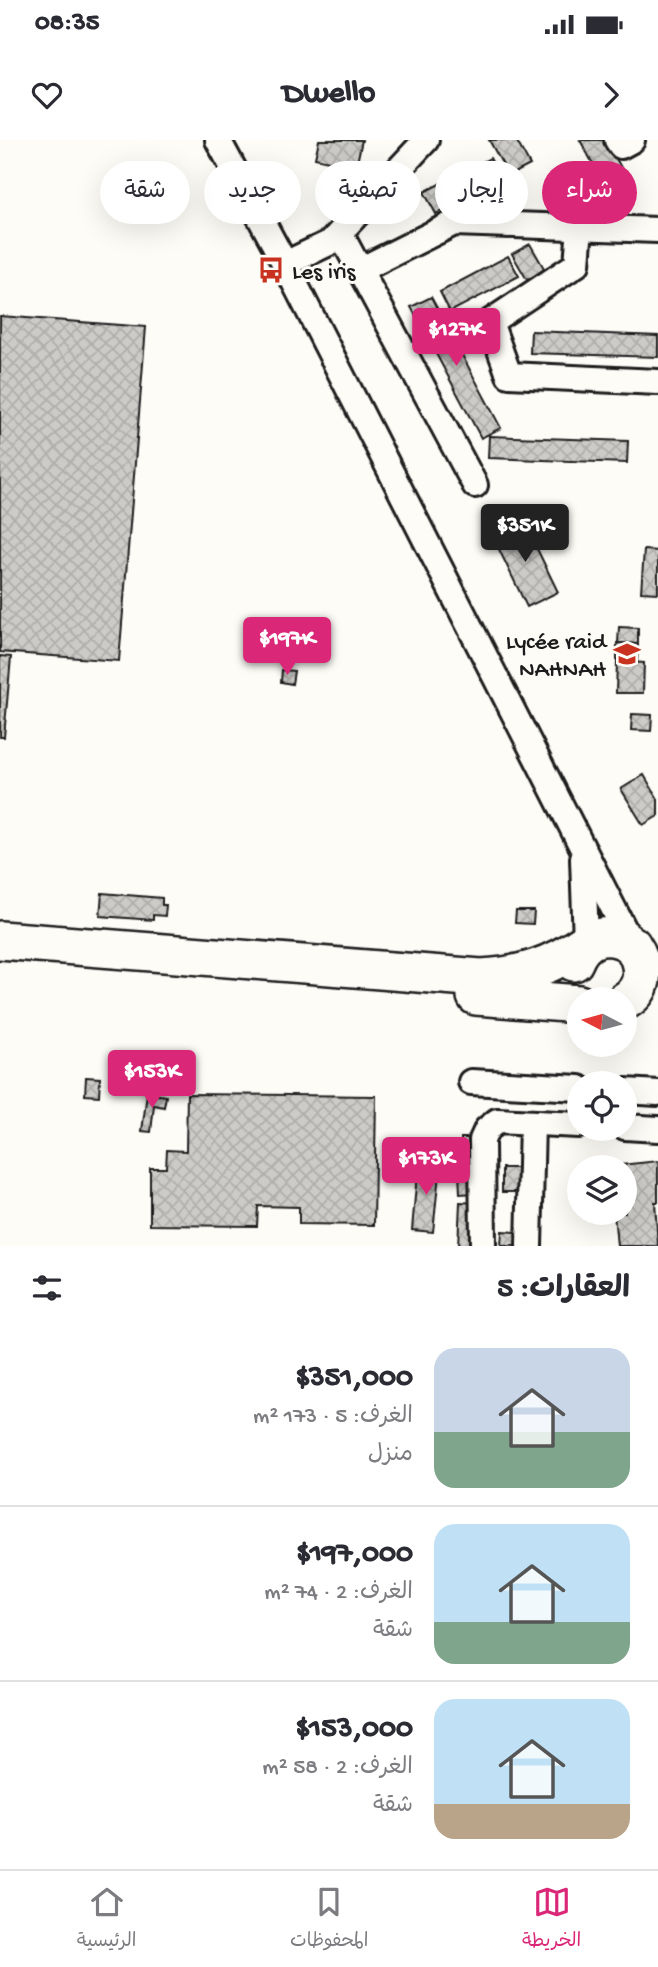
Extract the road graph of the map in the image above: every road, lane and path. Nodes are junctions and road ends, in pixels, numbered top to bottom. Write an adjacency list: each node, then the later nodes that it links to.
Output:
1 (218, 140): 8 (street)
2 (426, 140): 7 (street)
3 (617, 140): 4 (street)
4 (632, 140)
5 (580, 227): 6 (street); 9 (street); 10 (street)
6 (658, 230)
7 (340, 233): 8 (street); 9 (street)
8 (285, 264): 12 (street)
9 (360, 270): 11 (street)
10 (658, 382)
11 (475, 485)
12 (580, 841): 14 (street); 15 (street)
13 (0, 940): 14 (highway)
14 (586, 943): 15 (highway); 17 (highway)
15 (645, 953): 18 (highway)
16 (0, 961): 19 (highway)
17 (577, 987)
18 (637, 989)
19 (567, 1003)
20 (637, 1008): 21 (highway)
21 (658, 1010)
22 (471, 1082): 23 (street)
23 (567, 1087)
24 (637, 1092): 25 (street)
25 (658, 1093)
26 (532, 1123): 27 (street); 30 (street); 31 (street)
27 (567, 1124)
28 (637, 1128): 29 (street)
29 (658, 1129)
30 (483, 1246)
31 (529, 1246)

